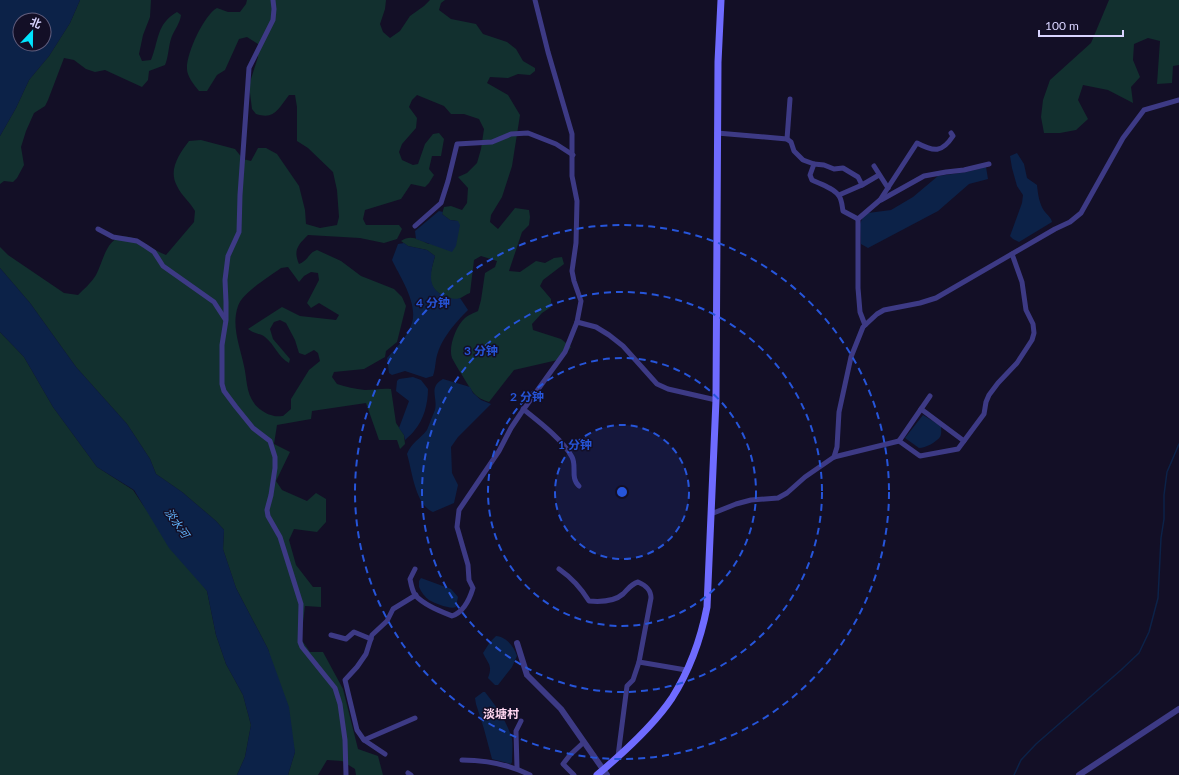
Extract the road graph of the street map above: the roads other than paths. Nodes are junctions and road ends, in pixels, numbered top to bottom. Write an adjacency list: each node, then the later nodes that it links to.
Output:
1 (273, 0): 22 (street)
2 (535, 0): 9 (street)
3 (721, 0): 7 (main road)
4 (790, 99): 8 (street)
5 (1179, 100): 21 (street)
6 (951, 133): 15 (street)
7 (717, 134): 8 (street); 26 (main road)
8 (787, 139): 10 (street)
9 (573, 155): 19 (street); 23 (street)
10 (814, 164): 14 (street); 16 (street)
11 (989, 164): 17 (street)
12 (874, 166): 13 (street)
13 (879, 175): 14 (street); 15 (street)
14 (862, 185): 16 (street)
15 (888, 188): 17 (street)
16 (839, 195): 18 (street)
17 (880, 200): 18 (street)
18 (858, 219): 24 (street)
19 (415, 226)
20 (98, 229): 22 (street)
21 (1012, 254): 24 (street); 30 (street)
22 (226, 320): 52 (street)
23 (577, 322): 26 (street); 27 (street)
24 (865, 325): 31 (street)
25 (930, 396): 28 (street)
26 (716, 400): 33 (main road)
27 (523, 409): 32 (street); 36 (street)
28 (921, 409): 29 (street); 30 (street)
29 (899, 441): 30 (street); 31 (street)
30 (964, 441)
31 (834, 457): 33 (street)
32 (579, 486)
33 (711, 514): 41 (main road)
34 (416, 569): 36 (street)
35 (559, 569): 40 (street)
36 (416, 595): 38 (street)
37 (331, 635): 38 (street)
38 (371, 639): 45 (street)
39 (517, 642): 46 (street)
40 (639, 662): 41 (street); 48 (street)
41 (686, 670): 48 (main road)
42 (1179, 709): 55 (street)
43 (415, 718): 45 (street)
44 (521, 721): 50 (street)
45 (364, 740): 47 (street)
46 (584, 742): 51 (street); 54 (street)
47 (385, 754)
48 (618, 756): 51 (main road)
49 (462, 760): 50 (street)
50 (517, 768): 53 (street)
51 (602, 773)
52 (346, 775)
53 (530, 775)
54 (574, 775)
55 (1079, 775)

